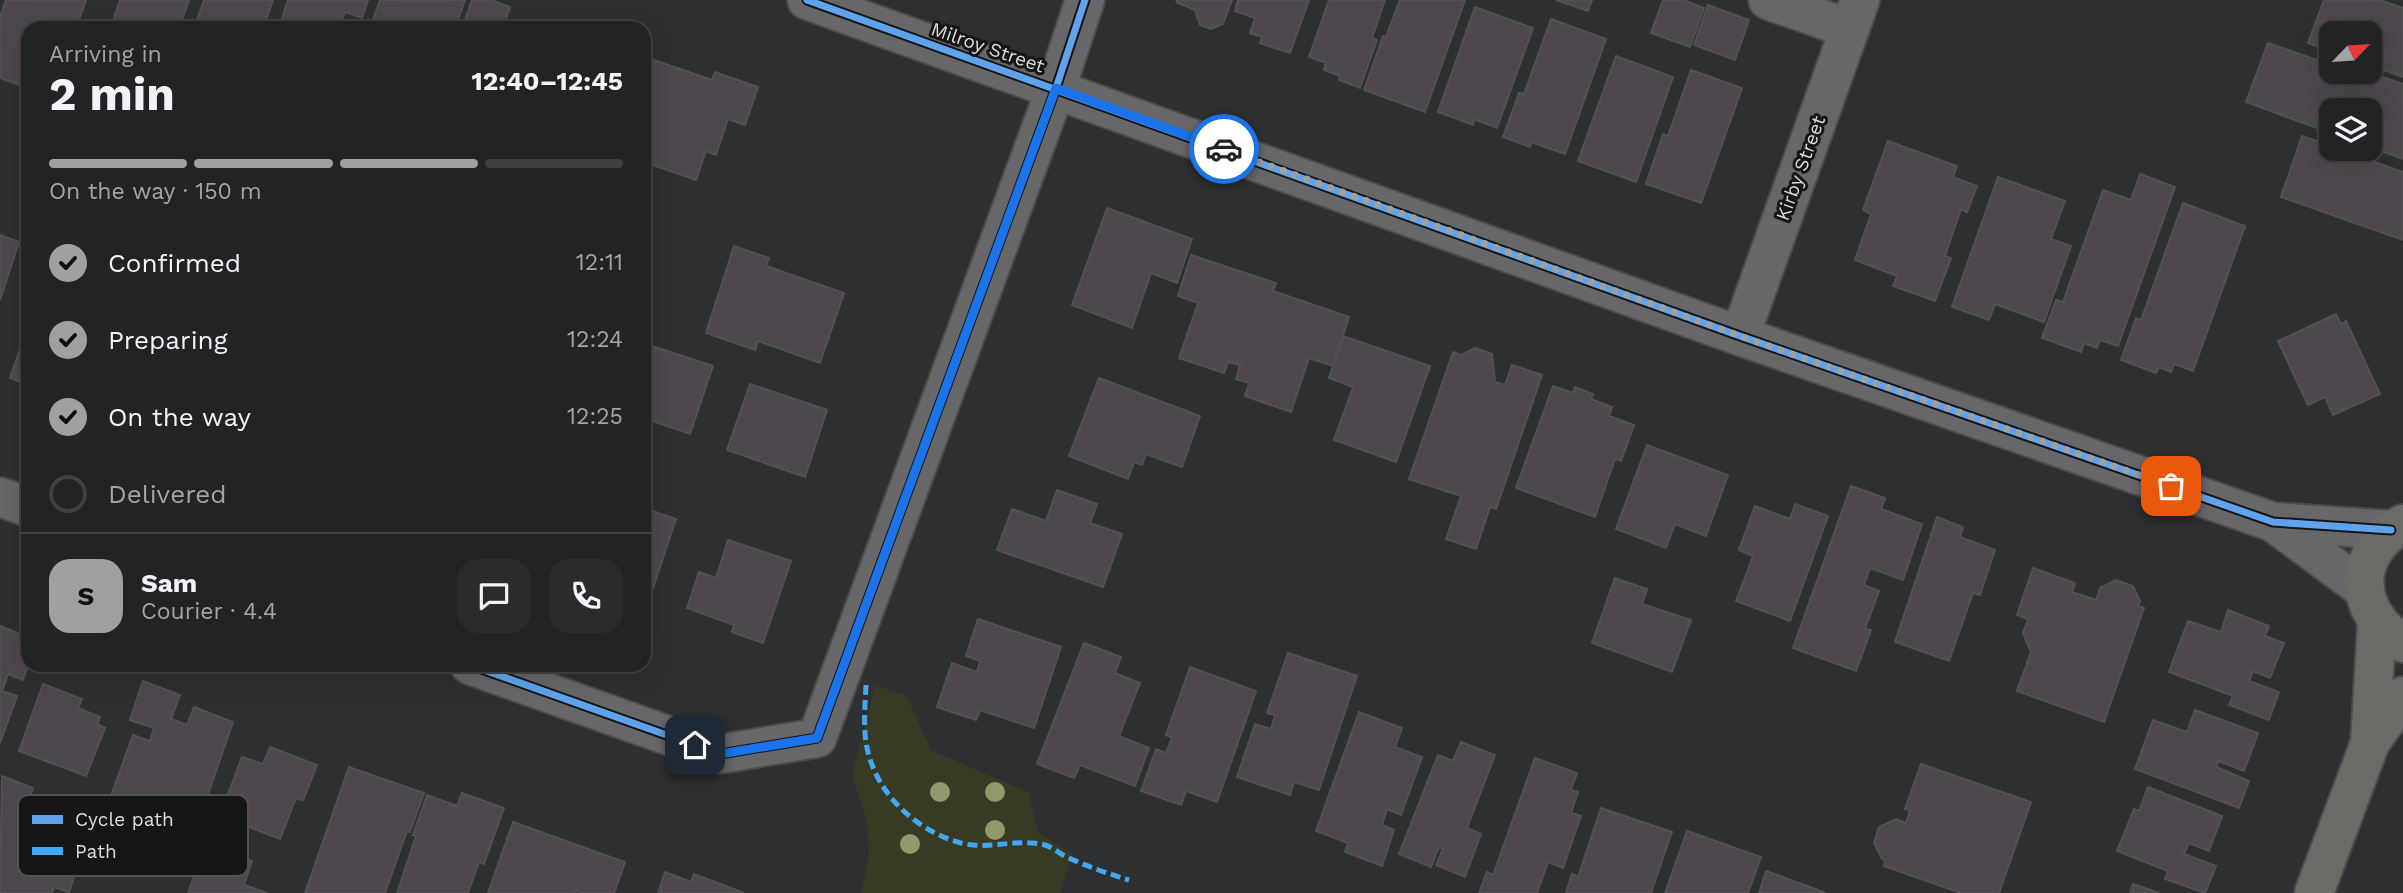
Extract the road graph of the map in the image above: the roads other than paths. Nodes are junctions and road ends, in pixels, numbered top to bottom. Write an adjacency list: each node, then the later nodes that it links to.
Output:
1 (807, 0): 5 (street, Milroy Street)
2 (1085, 0): 5 (street)
3 (1768, 0): 4 (street)
4 (1855, 14): 6 (street, Kirby Street)
5 (1056, 88): 6 (street, Milroy Street); 12 (street)
6 (1740, 336): 9 (street, Milroy Street)
7 (0, 497): 8 (street)
8 (21, 504)
9 (2273, 522): 10 (street, Milroy Street); 11 (street, Milroy Street)
10 (2397, 527): 11 (street)
11 (2382, 619): 14 (street)
12 (490, 672)
13 (2403, 696): 14 (street)
14 (2370, 743): 15 (street)
15 (2314, 893)

